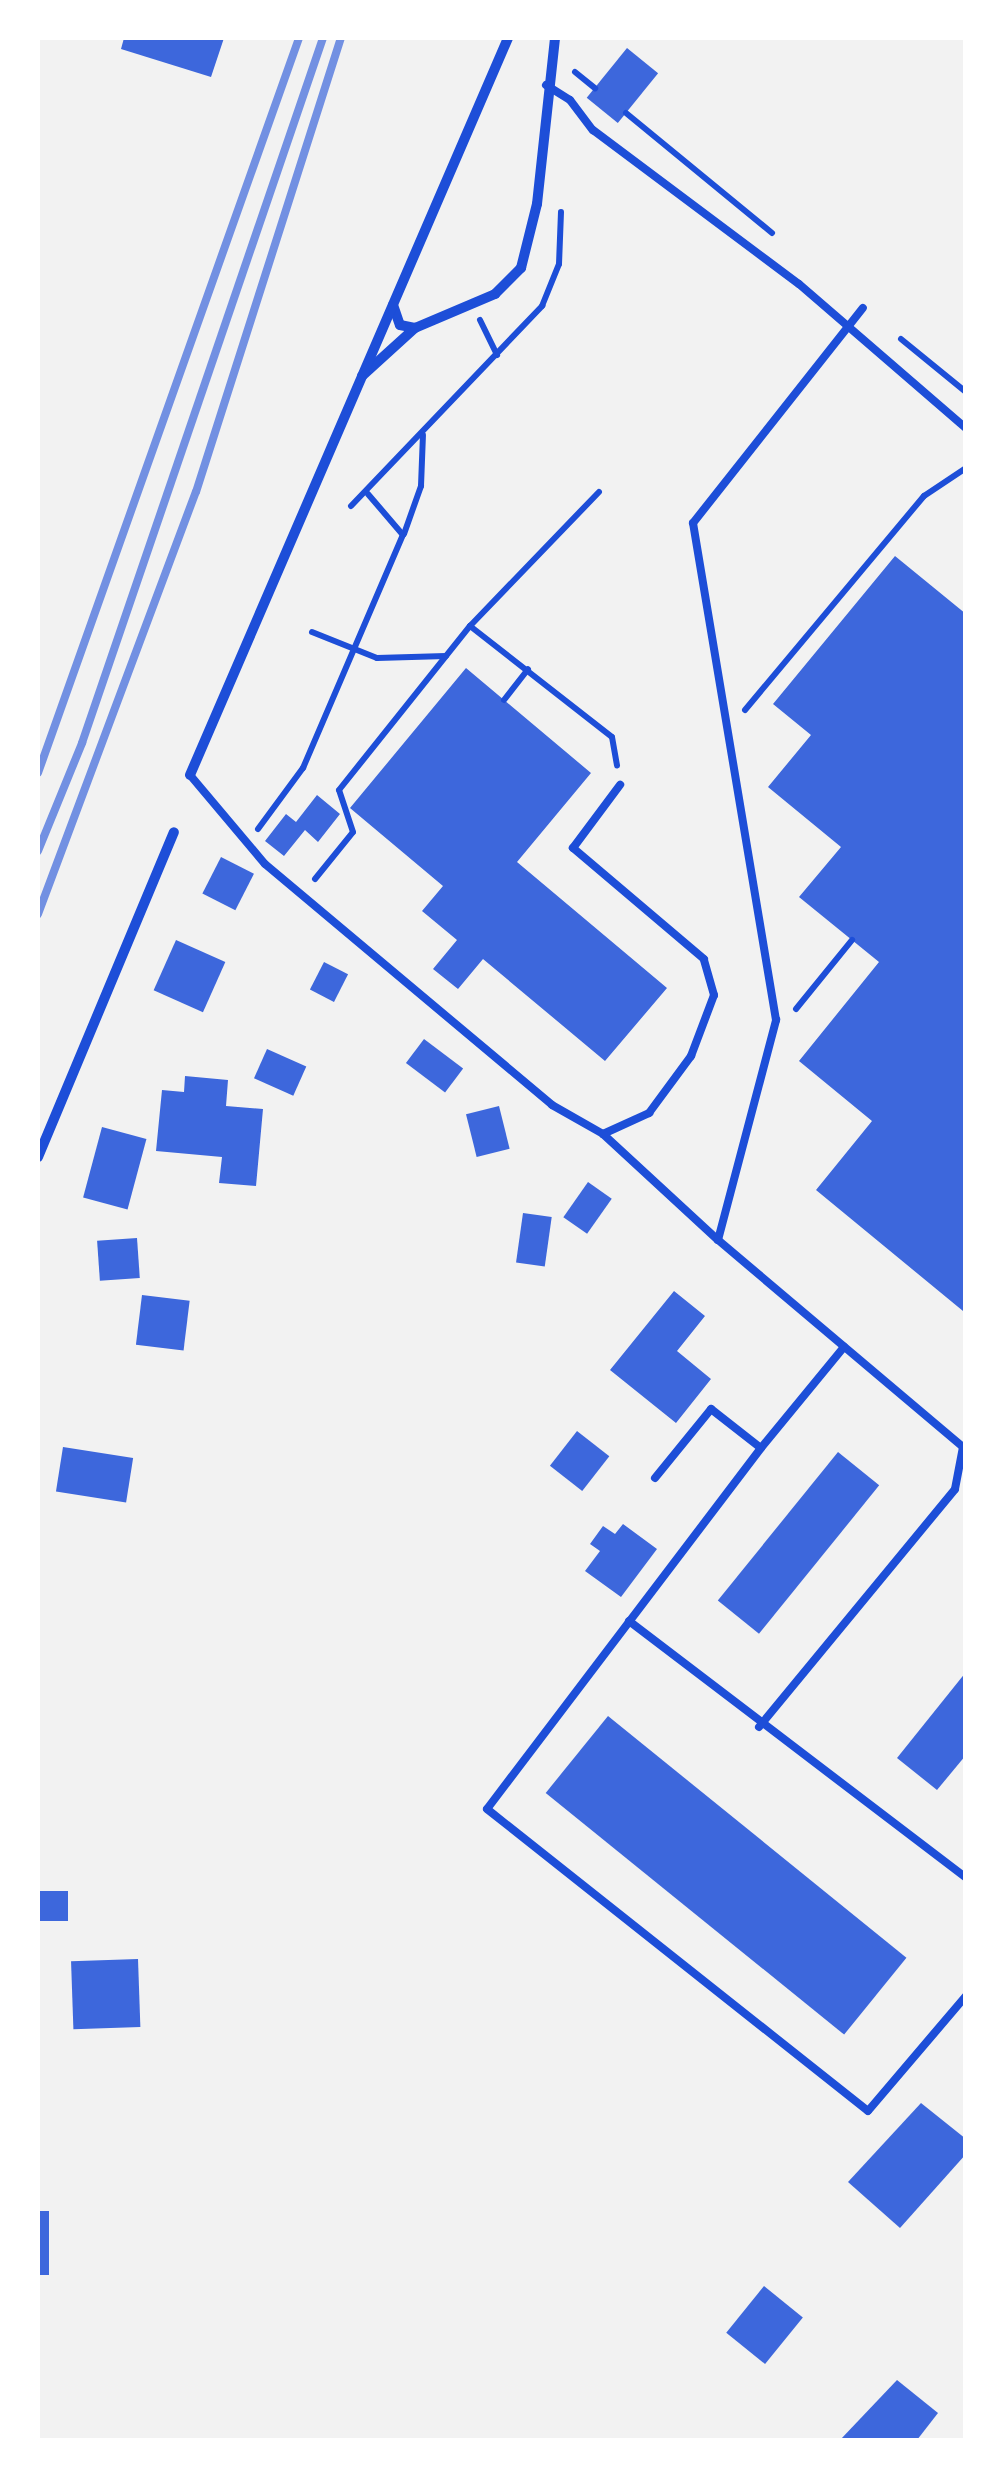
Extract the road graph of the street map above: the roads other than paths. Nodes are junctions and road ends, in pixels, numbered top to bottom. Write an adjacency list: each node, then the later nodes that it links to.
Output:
1 (508, 38): 4 (street)
2 (555, 38): 3 (street)
3 (546, 84): 6 (lane); 7 (street)
4 (393, 298): 7 (street); 8 (street)
5 (863, 308): 6 (lane)
6 (848, 326): 9 (lane); 15 (lane)
7 (415, 328): 8 (street)
8 (358, 380): 10 (street)
9 (966, 428)
10 (190, 775): 13 (lane)
11 (620, 785): 13 (lane)
12 (174, 832): 14 (street)
13 (603, 1134): 15 (lane)
14 (38, 1157)
15 (718, 1240): 16 (lane)
16 (844, 1347): 17 (lane); 18 (lane)
17 (965, 1447): 21 (lane)
18 (761, 1448): 19 (lane); 20 (lane)
19 (654, 1478)
20 (629, 1621): 21 (lane); 23 (lane)
21 (760, 1727): 22 (lane)
22 (966, 1878)
23 (966, 1996)

